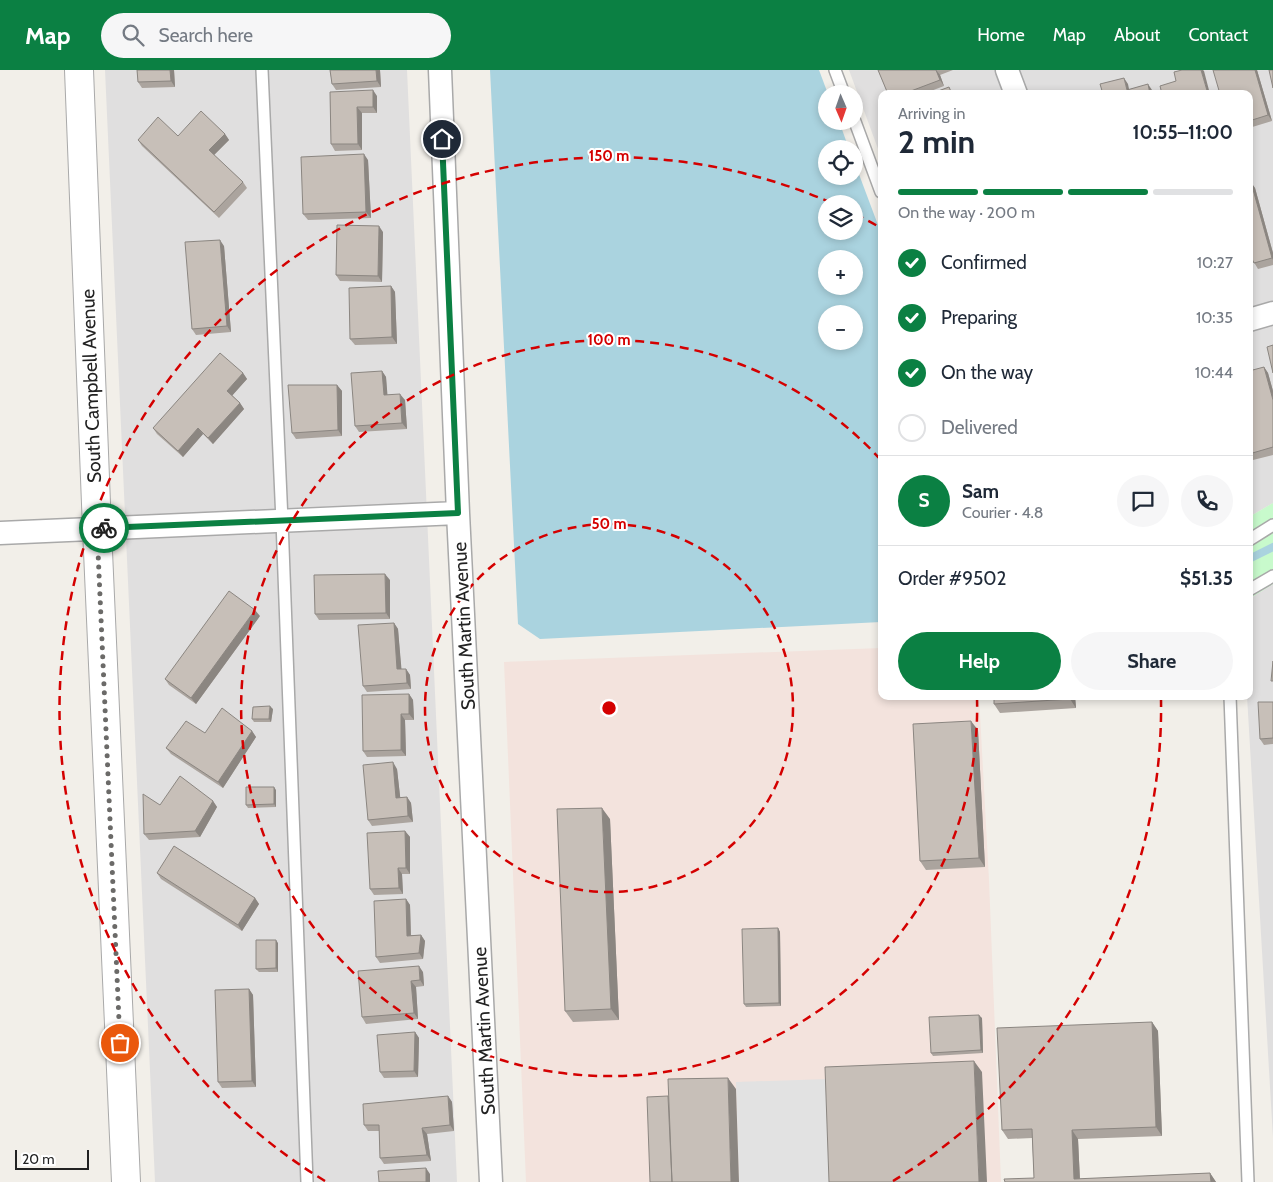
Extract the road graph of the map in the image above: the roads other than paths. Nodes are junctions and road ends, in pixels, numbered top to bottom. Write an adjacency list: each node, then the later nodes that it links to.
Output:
1 (79, 70): 15 (street, South Campbell Avenue)
2 (262, 70): 13 (lane)
3 (440, 70): 12 (street, South Martin Avenue)
4 (835, 70): 6 (lane)
5 (1009, 70): 7 (street)
6 (841, 85)
7 (1015, 90)
8 (858, 130): 9 (lane)
9 (878, 184)
10 (1273, 313): 11 (street)
11 (1253, 319)
12 (458, 513): 13 (street); 23 (street, South Martin Avenue)
13 (282, 521): 15 (street); 22 (lane)
14 (1273, 525): 17 (lane)
15 (97, 529): 16 (street); 21 (street, South Campbell Avenue)
16 (0, 533)
17 (1253, 538)
18 (1273, 576): 19 (lane)
19 (1253, 588)
20 (1230, 700): 24 (lane)
21 (126, 1182)
22 (307, 1182)
23 (491, 1182)
24 (1248, 1182)

